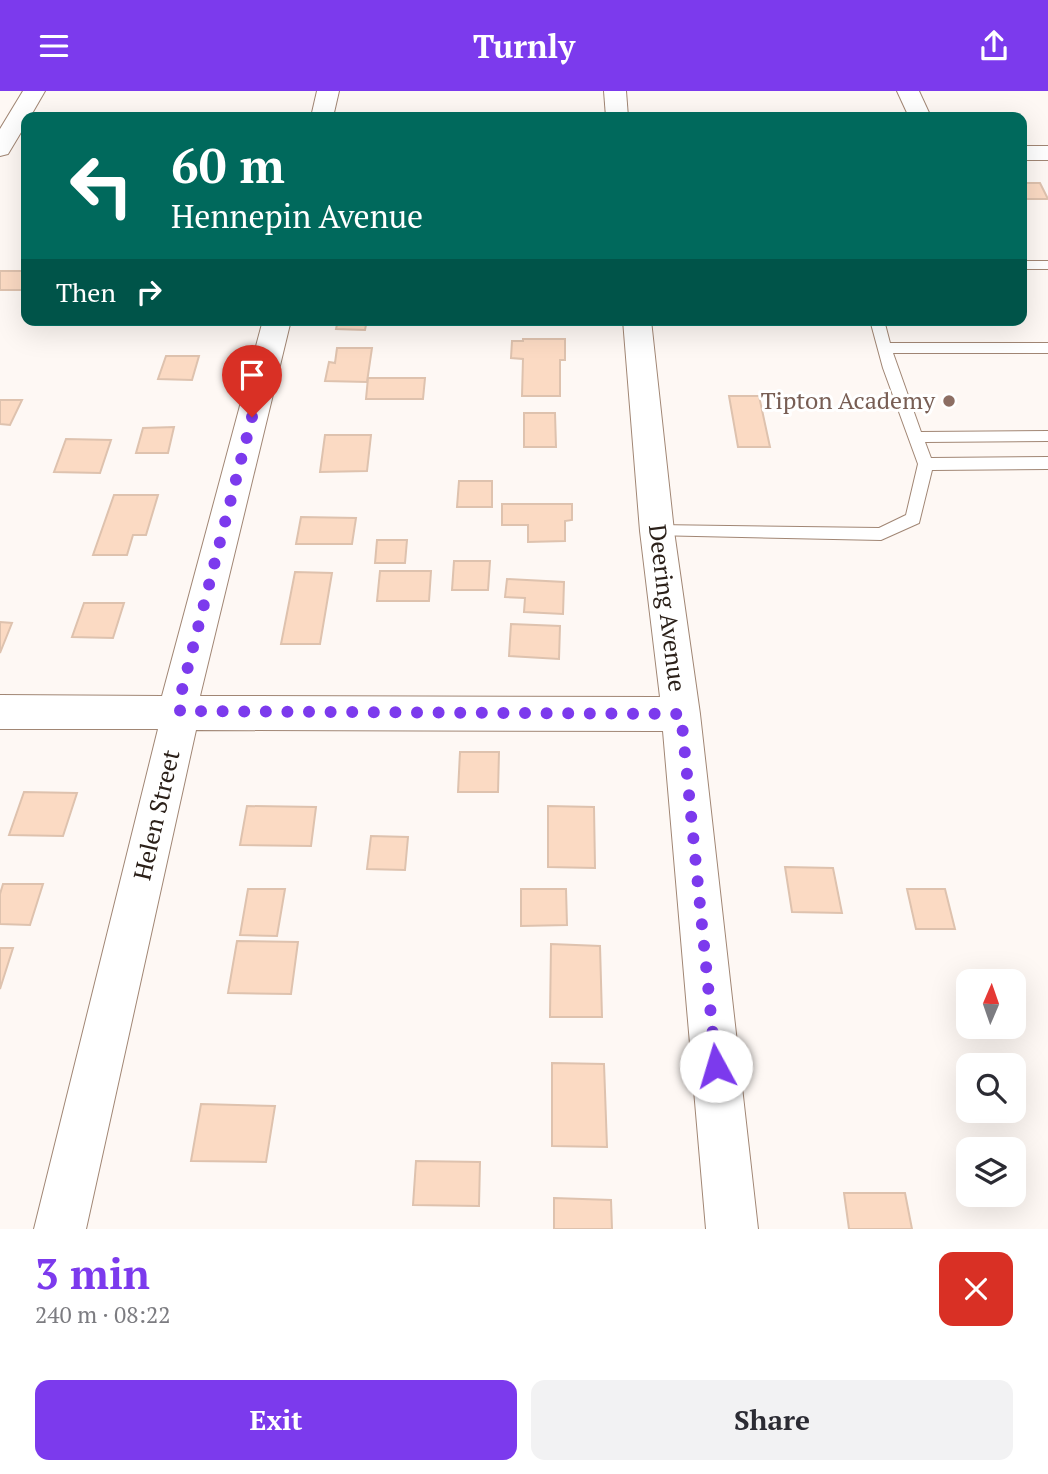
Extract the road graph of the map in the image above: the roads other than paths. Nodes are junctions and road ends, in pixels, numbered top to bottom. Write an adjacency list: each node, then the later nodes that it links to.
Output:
1 (34, 91): 5 (street)
2 (328, 91): 6 (street)
3 (615, 91): 7 (street)
4 (908, 91): 8 (street)
5 (22, 112)
6 (323, 112)
7 (617, 112)
8 (918, 112)
9 (21, 113): 10 (street)
10 (0, 149)
11 (1027, 153): 12 (street)
12 (1048, 153)
13 (0, 155): 14 (street)
14 (21, 155)
15 (1027, 265): 16 (lane)
16 (1048, 265)
17 (275, 326): 27 (street, Helen Street)
18 (637, 326): 26 (street, Deering Avenue)
19 (879, 326): 20 (lane)
20 (885, 348): 21 (lane); 23 (lane)
21 (1048, 348)
22 (1048, 436): 23 (lane)
23 (916, 437): 25 (lane)
24 (1048, 463): 25 (lane)
25 (926, 464): 26 (lane)
26 (657, 531): 29 (street, Deering Avenue)
27 (180, 711): 28 (street); 29 (street); 30 (street, Helen Street)
28 (0, 712)
29 (681, 714): 31 (street, Deering Avenue)
30 (60, 1229)
31 (732, 1229)

